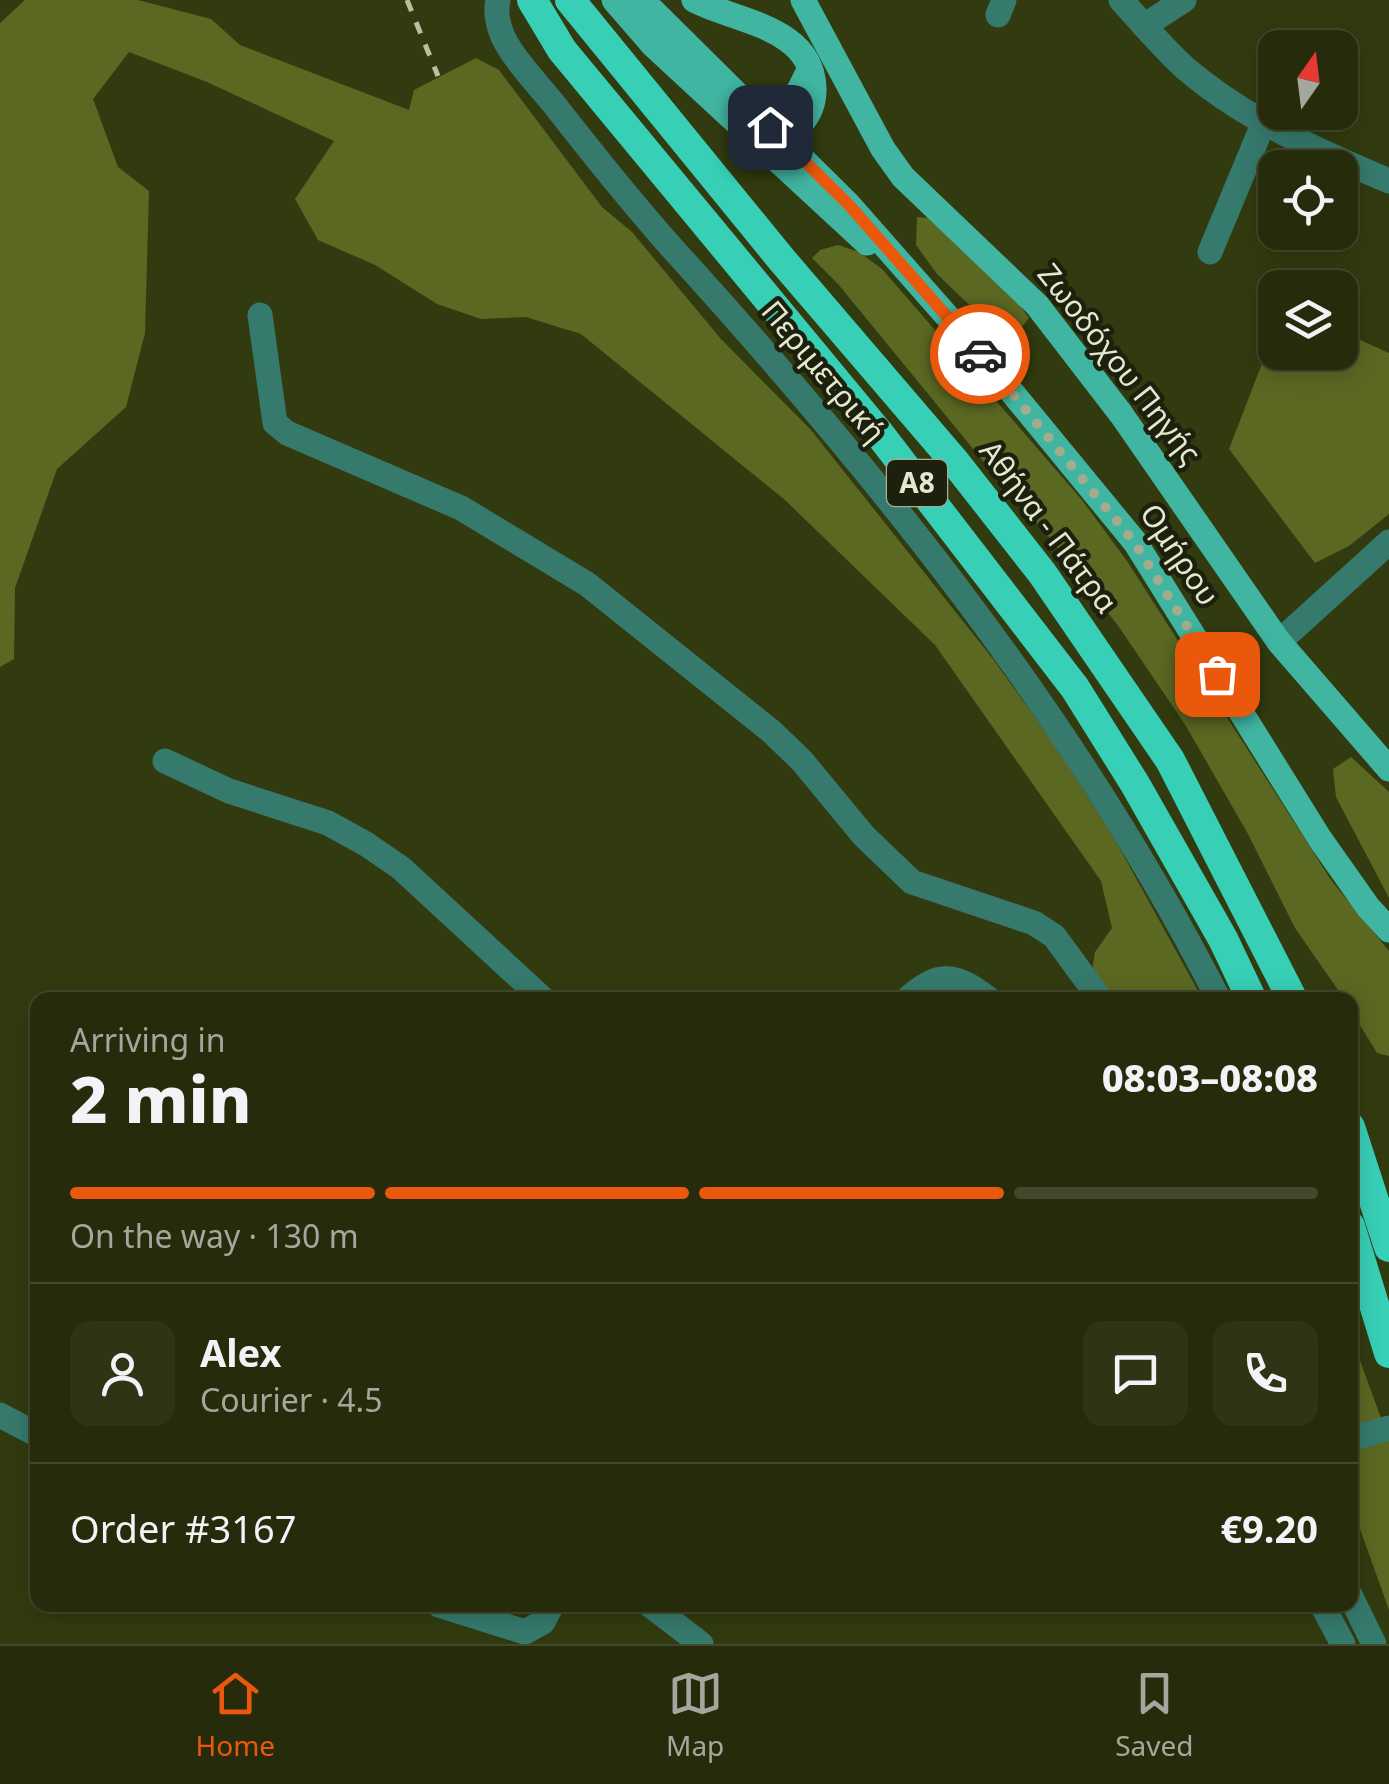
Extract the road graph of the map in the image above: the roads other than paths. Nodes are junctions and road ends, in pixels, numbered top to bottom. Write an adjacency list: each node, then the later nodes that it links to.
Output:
1 (498, 0): 31 (street, Περιμετρική)
2 (532, 0): 32 (highway, Α8)
3 (570, 0): 33 (highway, Αθήνα - Πάτρα / Α8)
4 (614, 0): 16 (main road, Ομήρου)
5 (642, 0): 12 (main road, Ομήρου)
6 (694, 0): 11 (main road)
7 (803, 0): 23 (main road, Ζωοδόχου Πηγής)
8 (1121, 0): 10 (street)
9 (1184, 0): 10 (street)
10 (1144, 26): 13 (street)
11 (808, 86): 12 (main road); 16 (main road); 17 (main road)
12 (734, 92): 16 (main road, Ομήρου)
13 (1258, 118)
14 (1261, 130): 19 (street)
15 (1281, 130): 18 (street)
16 (768, 140): 17 (main road, Ομήρου); 20 (main road, Ομήρου)
17 (824, 180): 20 (main road, Ομήρου)
18 (1389, 182)
19 (1210, 252)
20 (920, 288): 26 (main road, Ομήρου)
21 (260, 315): 30 (street)
22 (1389, 542): 23 (street)
23 (1279, 642): 25 (main road, Ζωοδόχου Πηγής)
24 (165, 761): 27 (street)
25 (1389, 769)
26 (1389, 930)
27 (535, 992)
28 (918, 992): 29 (street)
29 (979, 992)
30 (1095, 992)
31 (1215, 992)
32 (1248, 992)
33 (1289, 992)
34 (1358, 1151): 35 (highway)
35 (1389, 1247)
36 (1358, 1252): 37 (highway)
37 (1389, 1354)
38 (0, 1414): 40 (street)
39 (1389, 1428): 41 (street)
40 (30, 1431)
41 (1358, 1437)
42 (1358, 1611): 49 (street)
43 (461, 1612): 44 (street)
44 (548, 1612)
45 (659, 1612): 47 (street)
46 (1326, 1612): 48 (street)
47 (701, 1644)
48 (1343, 1644)
49 (1374, 1644)

